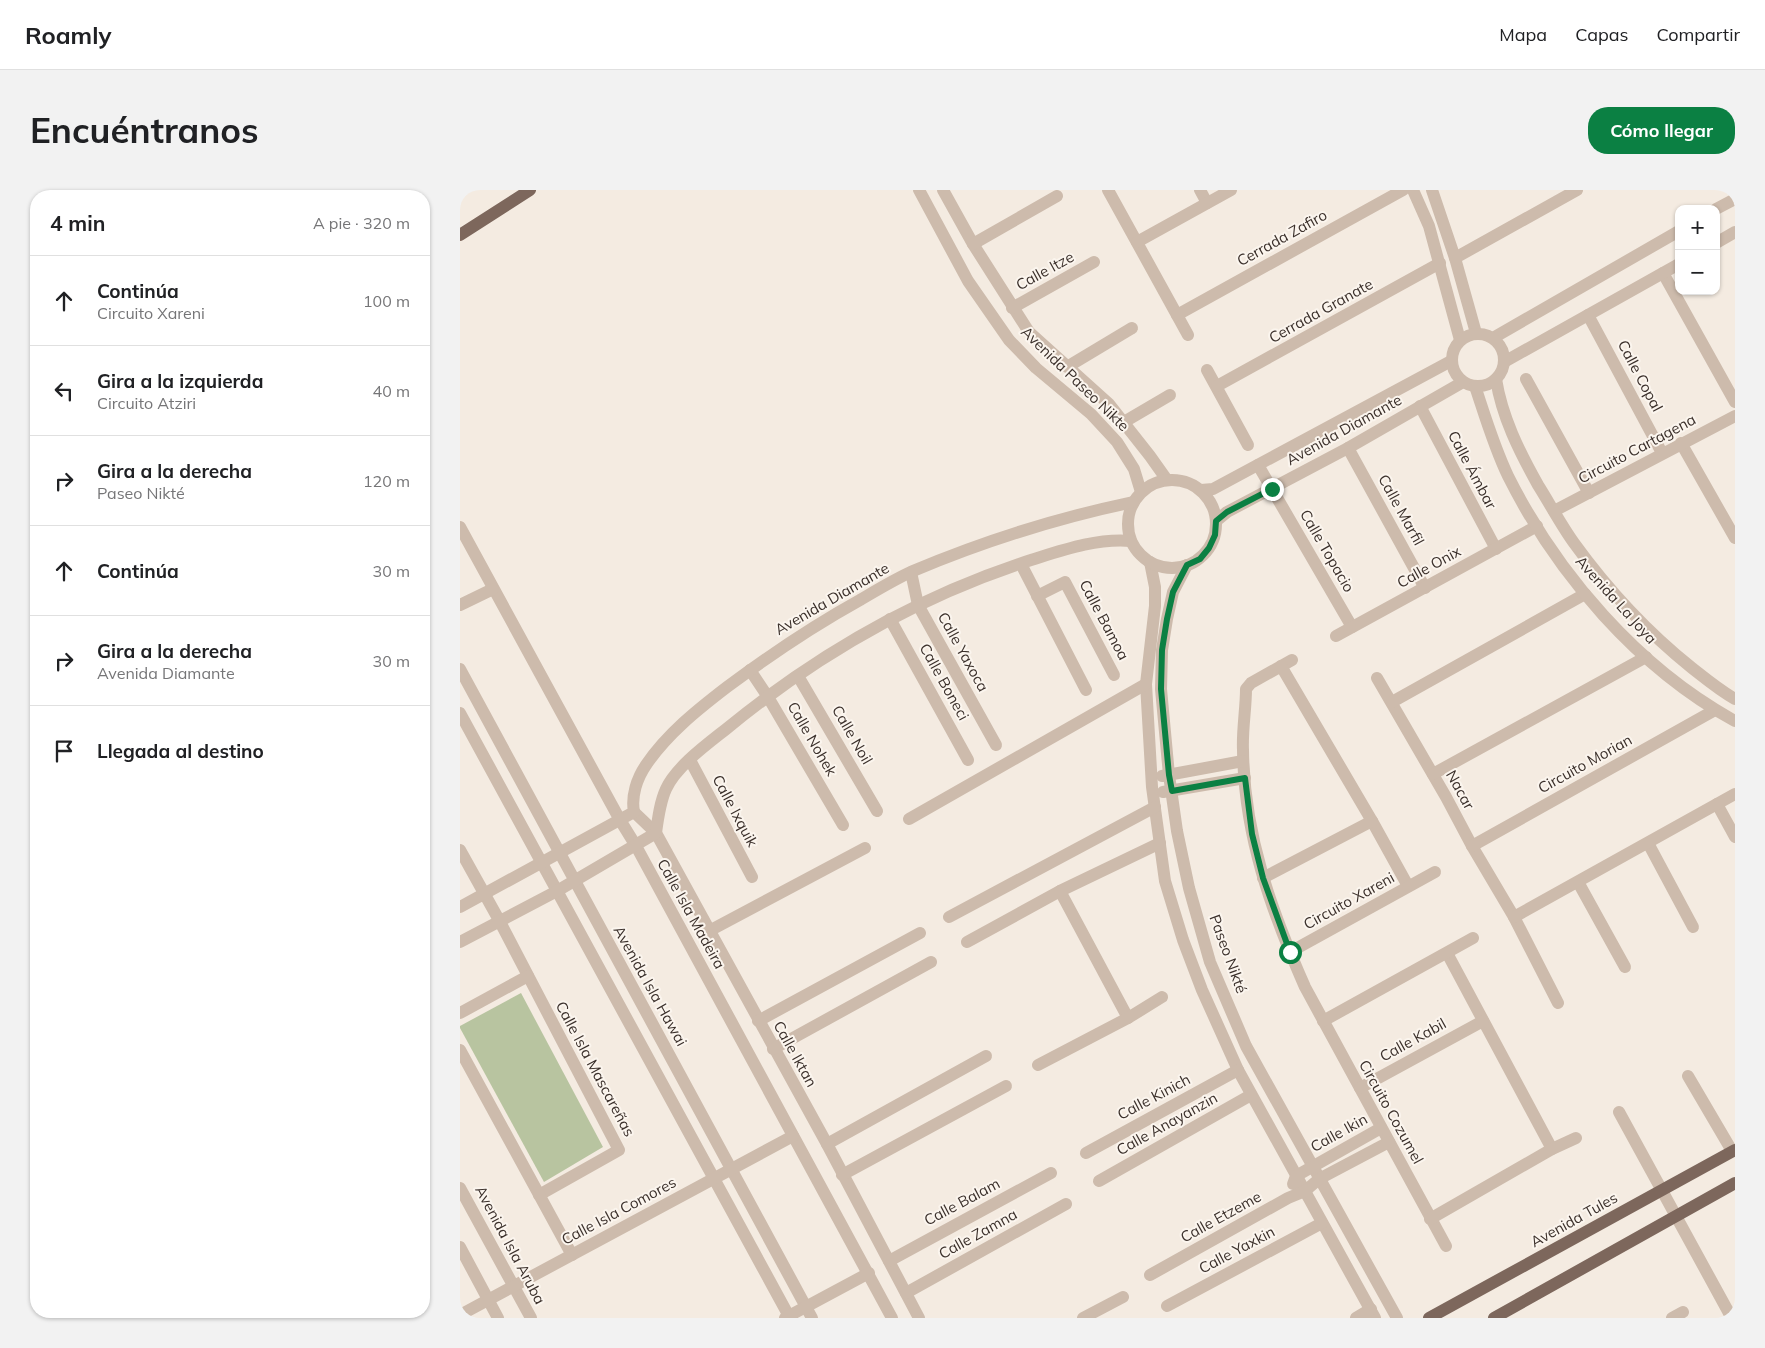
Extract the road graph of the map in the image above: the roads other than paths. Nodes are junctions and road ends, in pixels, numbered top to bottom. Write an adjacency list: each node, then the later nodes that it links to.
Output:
1 (530, 190): 17 (main road)
2 (919, 190): 55 (street, Avenida Paseo Nikte)
3 (943, 190): 20 (street, Avenida Paseo Nikte)
4 (1108, 190): 19 (street)
5 (1200, 190): 13 (street)
6 (1231, 190): 13 (street)
7 (1403, 190): 27 (street, Cerrada Zafiro)
8 (1413, 190): 23 (street)
9 (1432, 190): 21 (street)
10 (1577, 190): 21 (street)
11 (1057, 196): 20 (street)
12 (1735, 198): 14 (street)
13 (1207, 203): 19 (street)
14 (1720, 207)
15 (1735, 232): 18 (street)
16 (1675, 233): 32 (street)
17 (460, 235)
18 (1720, 241)
19 (1137, 242): 27 (street)
20 (973, 244): 26 (street, Avenida Paseo Nikte)
21 (1455, 258): 30 (street)
22 (1094, 262): 26 (street, Calle Itze)
23 (1440, 263): 33 (street); 41 (street, Cerrada Granate)
24 (1675, 266): 25 (street)
25 (1663, 273): 28 (street); 43 (street)
26 (1012, 308): 36 (street, Avenida Paseo Nikte)
27 (1177, 315): 31 (street)
28 (1588, 315): 35 (street); 50 (street, Calle Copal)
29 (1132, 328): 36 (street)
30 (1476, 333): 32 (street); 33 (street)
31 (1188, 335)
32 (1493, 338): 35 (street)
33 (1460, 340): 34 (street)
34 (1451, 361): 40 (street); 51 (street, Avenida Diamante)
35 (1504, 362): 38 (street)
36 (1067, 367): 46 (street, Avenida Paseo Nikte)
37 (1207, 370): 41 (street)
38 (1496, 379): 40 (street); 58 (street, Avenida La Joya)
39 (1526, 379): 56 (street)
40 (1469, 384): 44 (street, Avenida Diamante); 61 (street, Avenida La Joya)
41 (1217, 386): 48 (street)
42 (1170, 395): 46 (street)
43 (1735, 402)
44 (1420, 406): 49 (street, Avenida Diamante); 65 (street, Calle Ámbar)
45 (1735, 416): 47 (street, Circuito Cartagena)
46 (1124, 422): 52 (street, Avenida Paseo Nikte)
47 (1681, 443): 50 (street, Circuito Cartagena); 59 (street)
48 (1248, 446)
49 (1348, 448): 53 (street, Avenida Diamante); 70 (street, Calle Marfil)
50 (1662, 453): 56 (street, Circuito Cartagena)
51 (1258, 465): 53 (street, Calle Topacio); 54 (street, Avenida Diamante)
52 (1167, 480): 54 (street); 55 (street)
53 (1272, 489): 60 (street, Avenida Diamante); 77 (street, Calle Topacio)
54 (1201, 490): 60 (street)
55 (1141, 492): 57 (street)
56 (1589, 493): 58 (street, Circuito Cartagena)
57 (1133, 502): 64 (street); 69 (street, Avenida Diamante)
58 (1554, 511): 88 (street, Avenida La Joya)
59 (1730, 515): 63 (street)
60 (1216, 521): 68 (street)
61 (1537, 526): 65 (street, Calle Onix); 72 (street, Avenida La Joya)
62 (460, 527): 71 (street, Calle Isla Madeira)
63 (1735, 538)
64 (1131, 541): 66 (street); 67 (street)
65 (1496, 548): 70 (street, Calle Onix)
66 (1150, 562): 68 (street); 85 (street)
67 (1021, 564): 73 (street); 75 (street)
68 (1187, 565): 98 (street, Paseo Nikté)
69 (911, 572): 75 (street, Calle Yaxoca); 81 (street, Avenida Diamante)
70 (1425, 588): 77 (street, Calle Onix)
71 (493, 589): 74 (street); 109 (street, Calle Isla Madeira)
72 (1585, 594): 79 (street, Avenida La Joya); 89 (street)
73 (1037, 596): 82 (street, Calle Bamoa); 86 (street)
74 (460, 605)
75 (918, 605): 76 (street); 93 (street, Calle Yaxoca)
76 (890, 619): 83 (street); 95 (street, Calle Boneci)
77 (1352, 627): 78 (street, Calle Onix)
78 (1336, 636)
79 (1646, 656): 90 (street, Avenida La Joya); 97 (street)
80 (460, 669): 120 (street, Avenida Isla Hawai)
81 (750, 670): 87 (street, Calle Nohek); 107 (street, Avenida Diamante)
82 (1114, 675)
83 (798, 676): 87 (street); 106 (street, Calle Noil)
84 (1378, 678): 89 (street, Nacar)
85 (1146, 684): 99 (street); 108 (street)
86 (1086, 690)
87 (768, 697): 94 (street); 111 (street, Calle Nohek)
88 (1735, 699)
89 (1392, 702): 97 (street, Nacar)
90 (1715, 710): 92 (street, Avenida La Joya); 117 (street, Circuito Morian)
91 (460, 713): 121 (street)
92 (1735, 722)
93 (996, 745)
94 (690, 760): 112 (street); 123 (street, Calle Ixquik)
95 (968, 760)
96 (1244, 761): 98 (street); 100 (street, Circuito Xareni); 110 (street, Circuito Xareni)
97 (1433, 774): 117 (street, Nacar)
98 (1169, 775): 99 (street); 101 (street, Paseo Nikté)
99 (1152, 778): 102 (street)
100 (1245, 778): 101 (street); 124 (street, Circuito Xareni)
101 (1172, 791): 102 (street); 171 (street, Paseo Nikté)
102 (1153, 794): 105 (street)
103 (1735, 794): 104 (street)
104 (1717, 804): 113 (street); 115 (street)
105 (1155, 807): 114 (street); 132 (street)
106 (877, 811)
107 (634, 812): 109 (street); 112 (street, Calle Iktan)
108 (909, 819)
109 (620, 820): 116 (street, Calle Isla Madeira); 120 (street)
110 (1372, 820): 124 (street); 127 (street, Circuito Xareni)
111 (843, 826)
112 (656, 833): 116 (street); 136 (street, Calle Iktan)
113 (1735, 837)
114 (1160, 842): 129 (street); 157 (street)
115 (1648, 842): 126 (street); 135 (street)
116 (636, 846): 125 (street); 164 (street, Calle Isla Madeira)
117 (1472, 846): 133 (street, Nacar)
118 (865, 848): 136 (street)
119 (460, 850): 130 (street, Calle Isla Mascareñas)
120 (560, 853): 121 (street); 125 (street, Avenida Isla Hawai)
121 (542, 863): 128 (street); 130 (street)
122 (1435, 872): 127 (street, Circuito Xareni)
123 (752, 877)
124 (1263, 878): 141 (street, Circuito Xareni)
125 (574, 880): 128 (street); 172 (street, Avenida Isla Hawai)
126 (1578, 882): 133 (street); 144 (street)
127 (1408, 886): 141 (street, Circuito Xareni)
128 (557, 890): 134 (street); 177 (street)
129 (1060, 891): 140 (street); 149 (street)
130 (484, 894): 131 (street); 134 (street, Calle Isla Mascareñas)
131 (460, 907)
132 (949, 917)
133 (1514, 917): 147 (street, Nacar)
134 (499, 920): 139 (street); 145 (street, Calle Isla Mascareñas)
135 (1693, 927)
136 (709, 931): 150 (street, Calle Iktan)
137 (920, 933): 150 (street)
138 (1473, 938): 142 (street)
139 (460, 942)
140 (967, 942)
141 (1290, 952): 151 (street, Circuito Cozumel)
142 (1447, 953): 151 (street); 152 (street)
143 (931, 962): 153 (street)
144 (1625, 967)
145 (528, 976): 148 (street); 183 (street, Calle Isla Mascareñas)
146 (1162, 998): 149 (street)
147 (1558, 1003)
148 (460, 1013)
149 (1128, 1018): 156 (street)
150 (758, 1021): 153 (street, Calle Iktan)
151 (1323, 1021): 160 (street, Circuito Cozumel)
152 (1483, 1021): 160 (street, Calle Kabil); 168 (street)
153 (774, 1049): 167 (street, Calle Iktan)
154 (460, 1050): 183 (street)
155 (986, 1056): 167 (street)
156 (1038, 1065)
157 (1238, 1070): 161 (street); 170 (street, Calle Kinich)
158 (1688, 1076): 169 (street)
159 (1006, 1086): 174 (street)
160 (1360, 1088): 163 (street, Circuito Cozumel)
161 (1251, 1095): 175 (street); 178 (street, Calle Anayanzin)
162 (1619, 1112): 181 (street)
163 (1381, 1128): 166 (street, Circuito Cozumel); 171 (street, Calle Ikin)
164 (794, 1136): 172 (street, Calle Isla Comores); 193 (street, Calle Isla Madeira)
165 (1576, 1138): 168 (street)
166 (1389, 1142): 176 (street, Calle Ikin); 187 (street, Circuito Cozumel)
167 (827, 1144): 174 (street, Calle Iktan)
168 (1552, 1149): 187 (street)
169 (1733, 1151): 181 (main road, Avenida Tules)
170 (1086, 1153)
171 (1312, 1166): 175 (street, Calle Ikin); 176 (street, Paseo Nikté)
172 (732, 1169): 177 (street, Calle Isla Comores); 199 (street, Avenida Isla Hawai)
173 (1052, 1173): 192 (street, Calle Balam)
174 (842, 1175): 192 (street, Calle Iktan)
175 (1296, 1176): 182 (street); 184 (street)
176 (1320, 1178): 182 (street, Calle Ikin); 212 (street, Paseo Nikté)
177 (714, 1179): 191 (street, Calle Isla Comores); 204 (street)
178 (1099, 1181)
179 (1735, 1183): 186 (main road)
180 (460, 1188): 195 (street, Avenida Isla Aruba)
181 (1662, 1190): 186 (street); 213 (main road, Avenida Tules)
182 (1305, 1191): 184 (street); 188 (street)
183 (539, 1195): 191 (street)
184 (1288, 1198): 194 (street, Calle Etzeme)
185 (1066, 1204): 196 (street, Calle Zamna)
186 (1676, 1215): 201 (street); 214 (main road)
187 (1430, 1219): 189 (street, Circuito Cozumel)
188 (1322, 1223): 200 (street, Calle Yaxkin); 202 (street)
189 (1446, 1246)
190 (460, 1247): 198 (street)
191 (572, 1255): 195 (street, Calle Isla Comores)
192 (889, 1261): 196 (street, Calle Iktan)
193 (869, 1273): 199 (street); 208 (street, Calle Isla Madeira)
194 (1150, 1275)
195 (514, 1286): 198 (street, Calle Isla Comores); 206 (street, Avenida Isla Aruba)
196 (906, 1293): 209 (street, Calle Iktan)
197 (1123, 1297): 210 (street)
198 (488, 1300): 203 (street, Calle Isla Comores); 205 (street)
199 (806, 1306): 204 (street); 207 (street, Avenida Isla Hawai)
200 (1167, 1306)
201 (1729, 1313)
202 (1373, 1314): 211 (street)
203 (460, 1315)
204 (788, 1317)
205 (498, 1318)
206 (531, 1318)
207 (812, 1318)
208 (892, 1318)
209 (920, 1318)
210 (1083, 1318)
211 (1356, 1318)
212 (1397, 1318)
213 (1429, 1318)
214 (1494, 1318)

